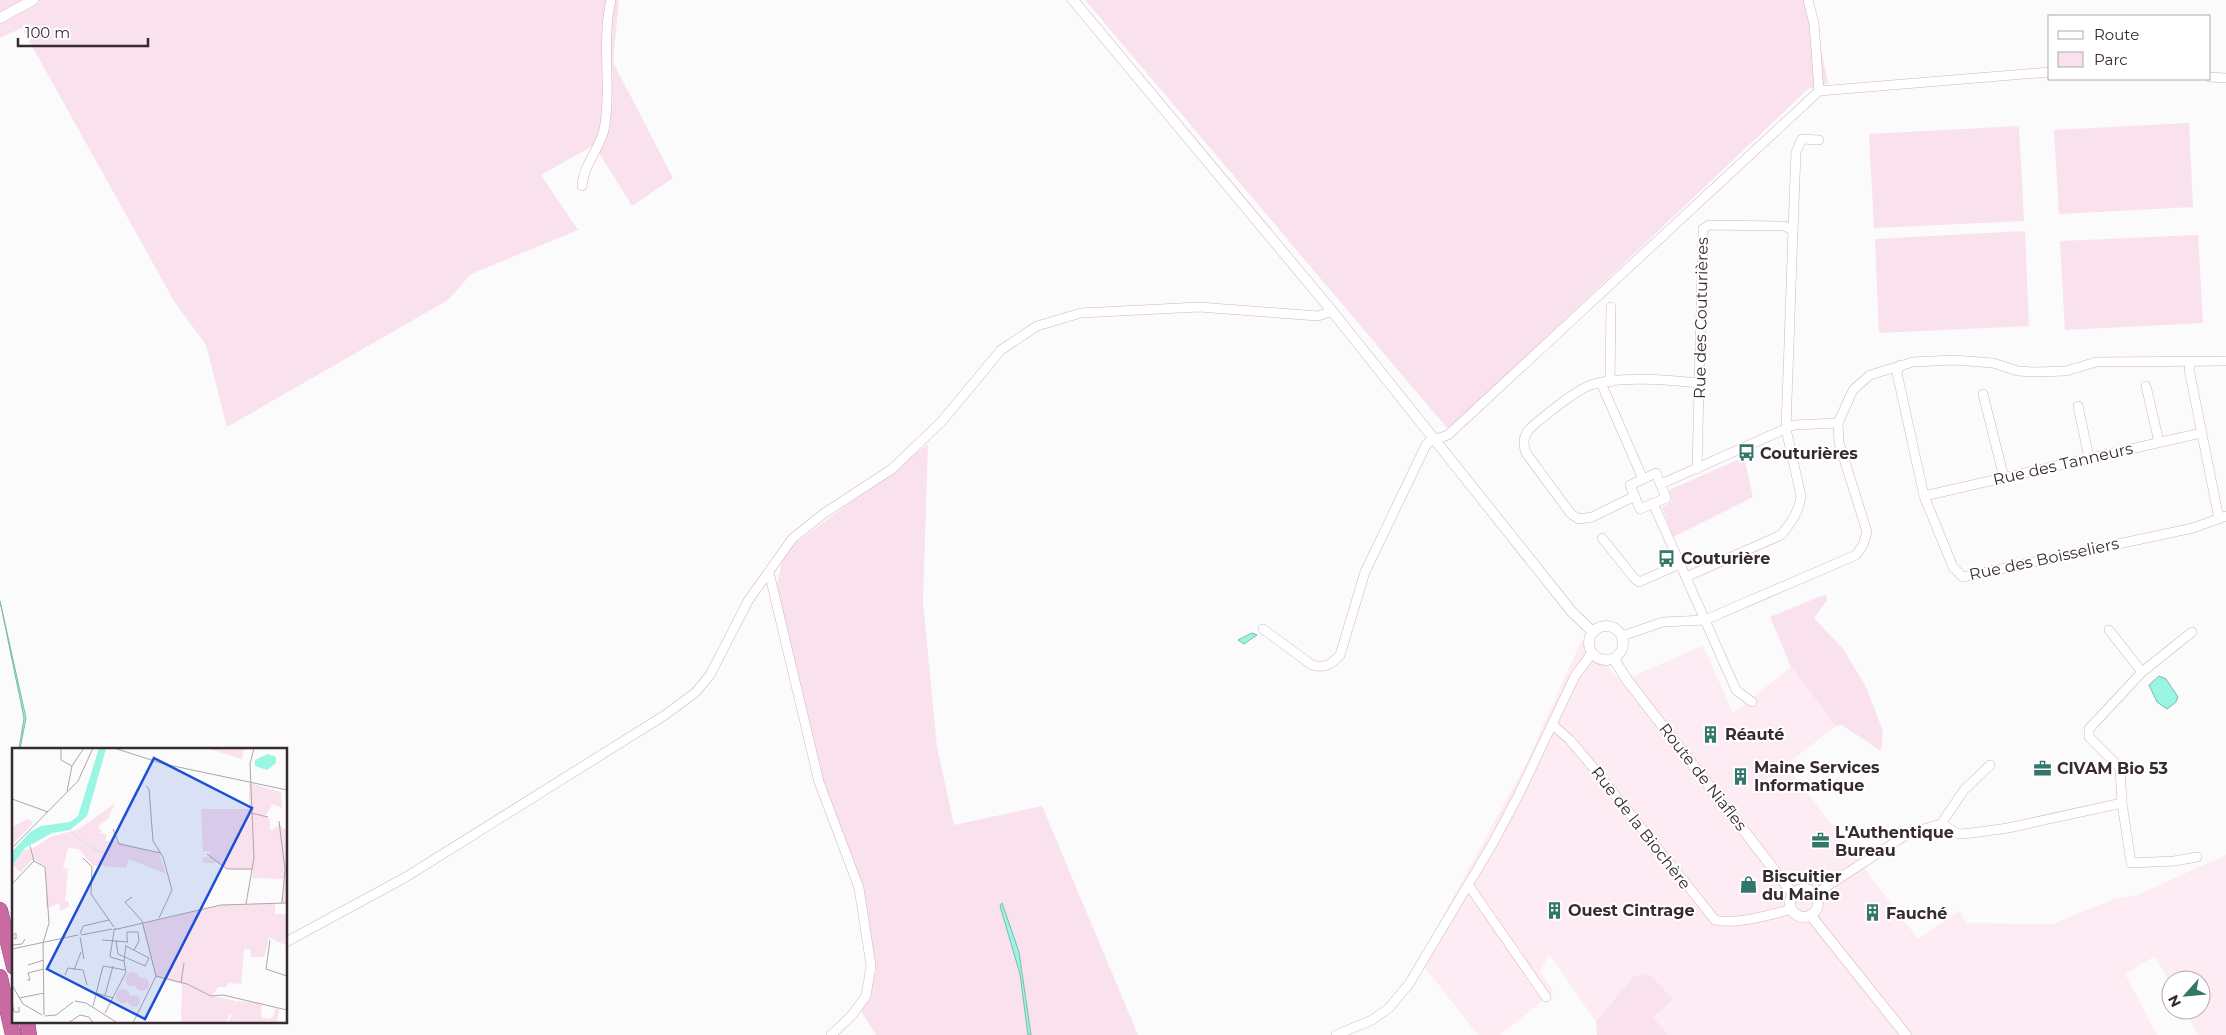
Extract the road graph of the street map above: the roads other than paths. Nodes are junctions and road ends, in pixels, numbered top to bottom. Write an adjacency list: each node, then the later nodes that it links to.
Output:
1 (33, 0): 5 (street)
2 (611, 0): 11 (street)
3 (1073, 0): 14 (street)
4 (1808, 0): 9 (street)
5 (0, 18)
6 (2048, 72): 9 (street)
7 (2211, 77): 8 (street)
8 (2226, 78)
9 (1819, 91): 26 (street)
10 (1820, 140): 12 (street)
11 (582, 186)
12 (1793, 230): 19 (street, Rue des Couturières); 24 (street)
13 (1611, 308): 18 (street)
14 (1332, 312): 26 (street); 39 (street)
15 (2191, 362): 16 (street); 17 (street); 25 (street)
16 (2226, 362)
17 (1900, 365): 23 (street); 34 (street, Rue des Boisseliers)
18 (1605, 382): 19 (street); 31 (street); 33 (street)
19 (1699, 383): 29 (street, Rue des Couturières)
20 (2146, 386): 27 (street)
21 (1984, 394): 30 (street)
22 (2078, 406): 28 (street)
23 (1838, 423): 24 (street); 41 (street)
24 (1786, 428): 29 (street); 40 (street)
25 (2201, 433): 27 (street, Rue des Tanneurs); 36 (street)
26 (1434, 440): 42 (street); 44 (street)
27 (2159, 442): 28 (street, Rue des Tanneurs)
28 (2089, 458): 30 (street, Rue des Tanneurs)
29 (1697, 468): 32 (street)
30 (2004, 478): 34 (street, Rue des Tanneurs)
31 (1643, 479): 32 (street); 33 (street)
32 (1660, 484): 35 (street)
33 (1635, 496): 35 (street)
34 (1924, 496): 36 (street, Rue des Boisseliers)
35 (1653, 503): 38 (street)
36 (2223, 517)
37 (1602, 538): 38 (street)
38 (1680, 564): 40 (street)
39 (769, 572): 62 (street); 69 (street)
40 (1686, 577): 41 (street)
41 (1706, 620): 46 (street); 50 (street)
42 (1263, 629)
43 (2109, 630): 49 (street)
44 (1593, 632): 46 (street); 47 (street)
45 (2192, 632): 49 (street)
46 (1622, 636): 48 (street)
47 (1592, 653): 48 (street); 51 (street)
48 (1614, 659): 57 (street, Route de Niafles)
49 (2142, 672): 53 (street)
50 (1752, 702)
51 (1553, 725): 56 (street); 59 (street, Rue de la Biochère)
52 (1990, 765): 54 (street)
53 (2122, 803): 54 (street); 55 (street)
54 (1941, 824): 58 (street)
55 (2198, 857)
56 (1469, 886): 65 (street); 70 (street)
57 (1794, 894): 58 (street); 59 (street)
58 (1815, 894): 61 (street)
59 (1792, 909): 61 (street)
60 (0, 910): 63 (highway)
61 (1811, 916): 71 (street)
62 (288, 941)
63 (12, 959)
64 (0, 976): 67 (highway)
65 (1546, 997)
66 (26, 1022): 68 (highway)
67 (14, 1035)
68 (30, 1035)
69 (831, 1035)
70 (1336, 1035)
71 (1906, 1035)

